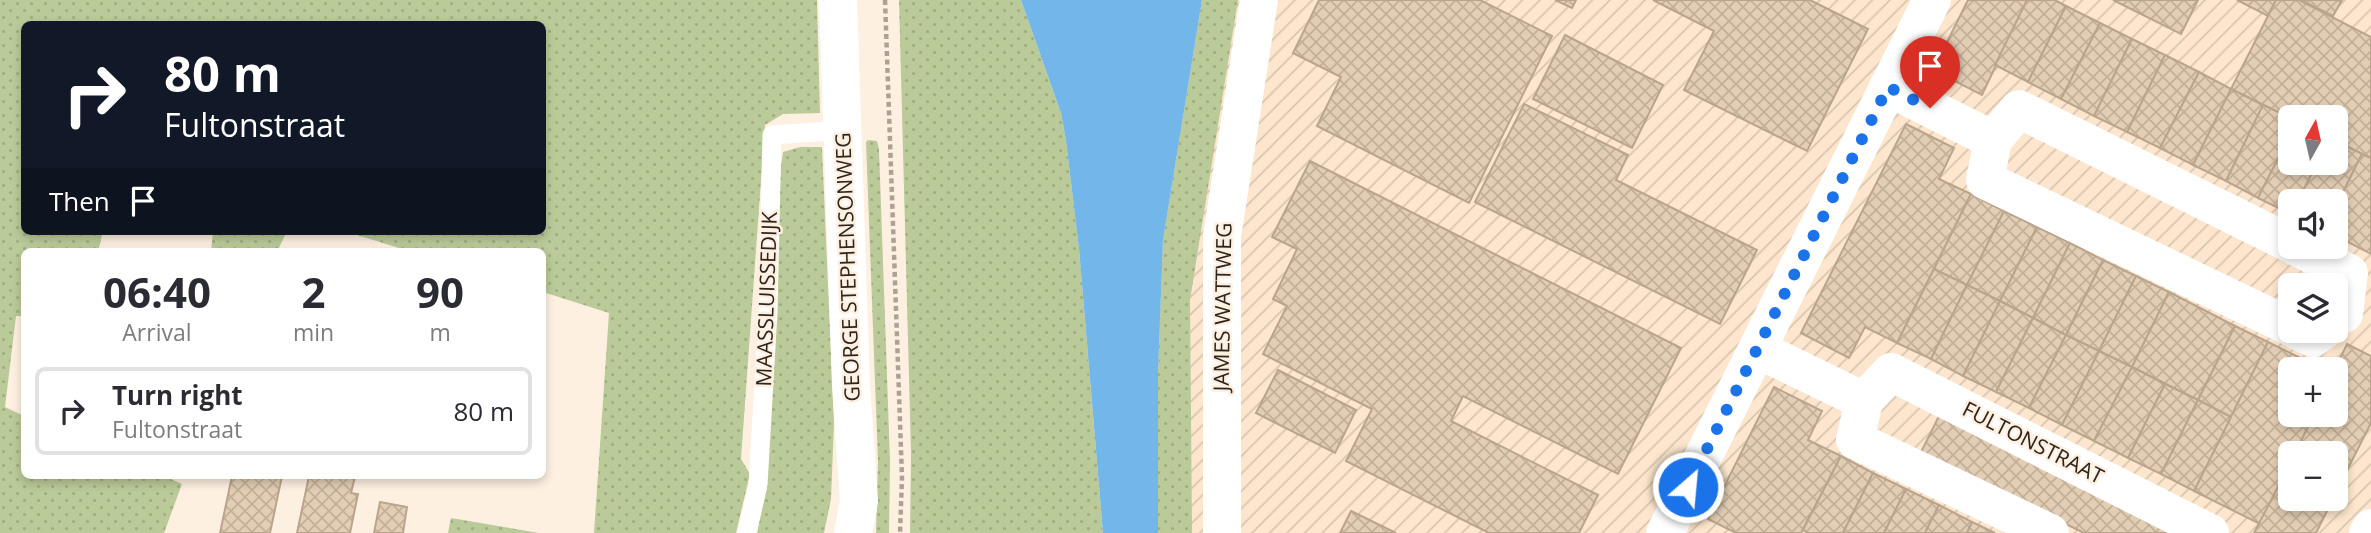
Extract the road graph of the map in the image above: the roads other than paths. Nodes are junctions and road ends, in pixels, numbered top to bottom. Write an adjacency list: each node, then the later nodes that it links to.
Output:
1 (838, 0): 5 (street, GEORGE STEPHENSONWEG)
2 (1259, 0): 16 (street, JAMES WATTWEG)
3 (1932, 0): 4 (street)
4 (1888, 87): 6 (street); 11 (street)
5 (844, 130): 14 (lane, MAASSLUISSEDIJK); 15 (street, GEORGE STEPHENSONWEG)
6 (1993, 139): 7 (street); 10 (street)
7 (2278, 238)
8 (2320, 259): 9 (street)
9 (2348, 281)
10 (2278, 321)
11 (1757, 349): 12 (street); 17 (street)
12 (1864, 401): 18 (street, FULTONSTRAAT); 19 (street, FULTONSTRAAT)
13 (2371, 528): 20 (street)
14 (747, 533)
15 (853, 533)
16 (1222, 533)
17 (1665, 533)
18 (2050, 533)
19 (2210, 533)
20 (2368, 533)

